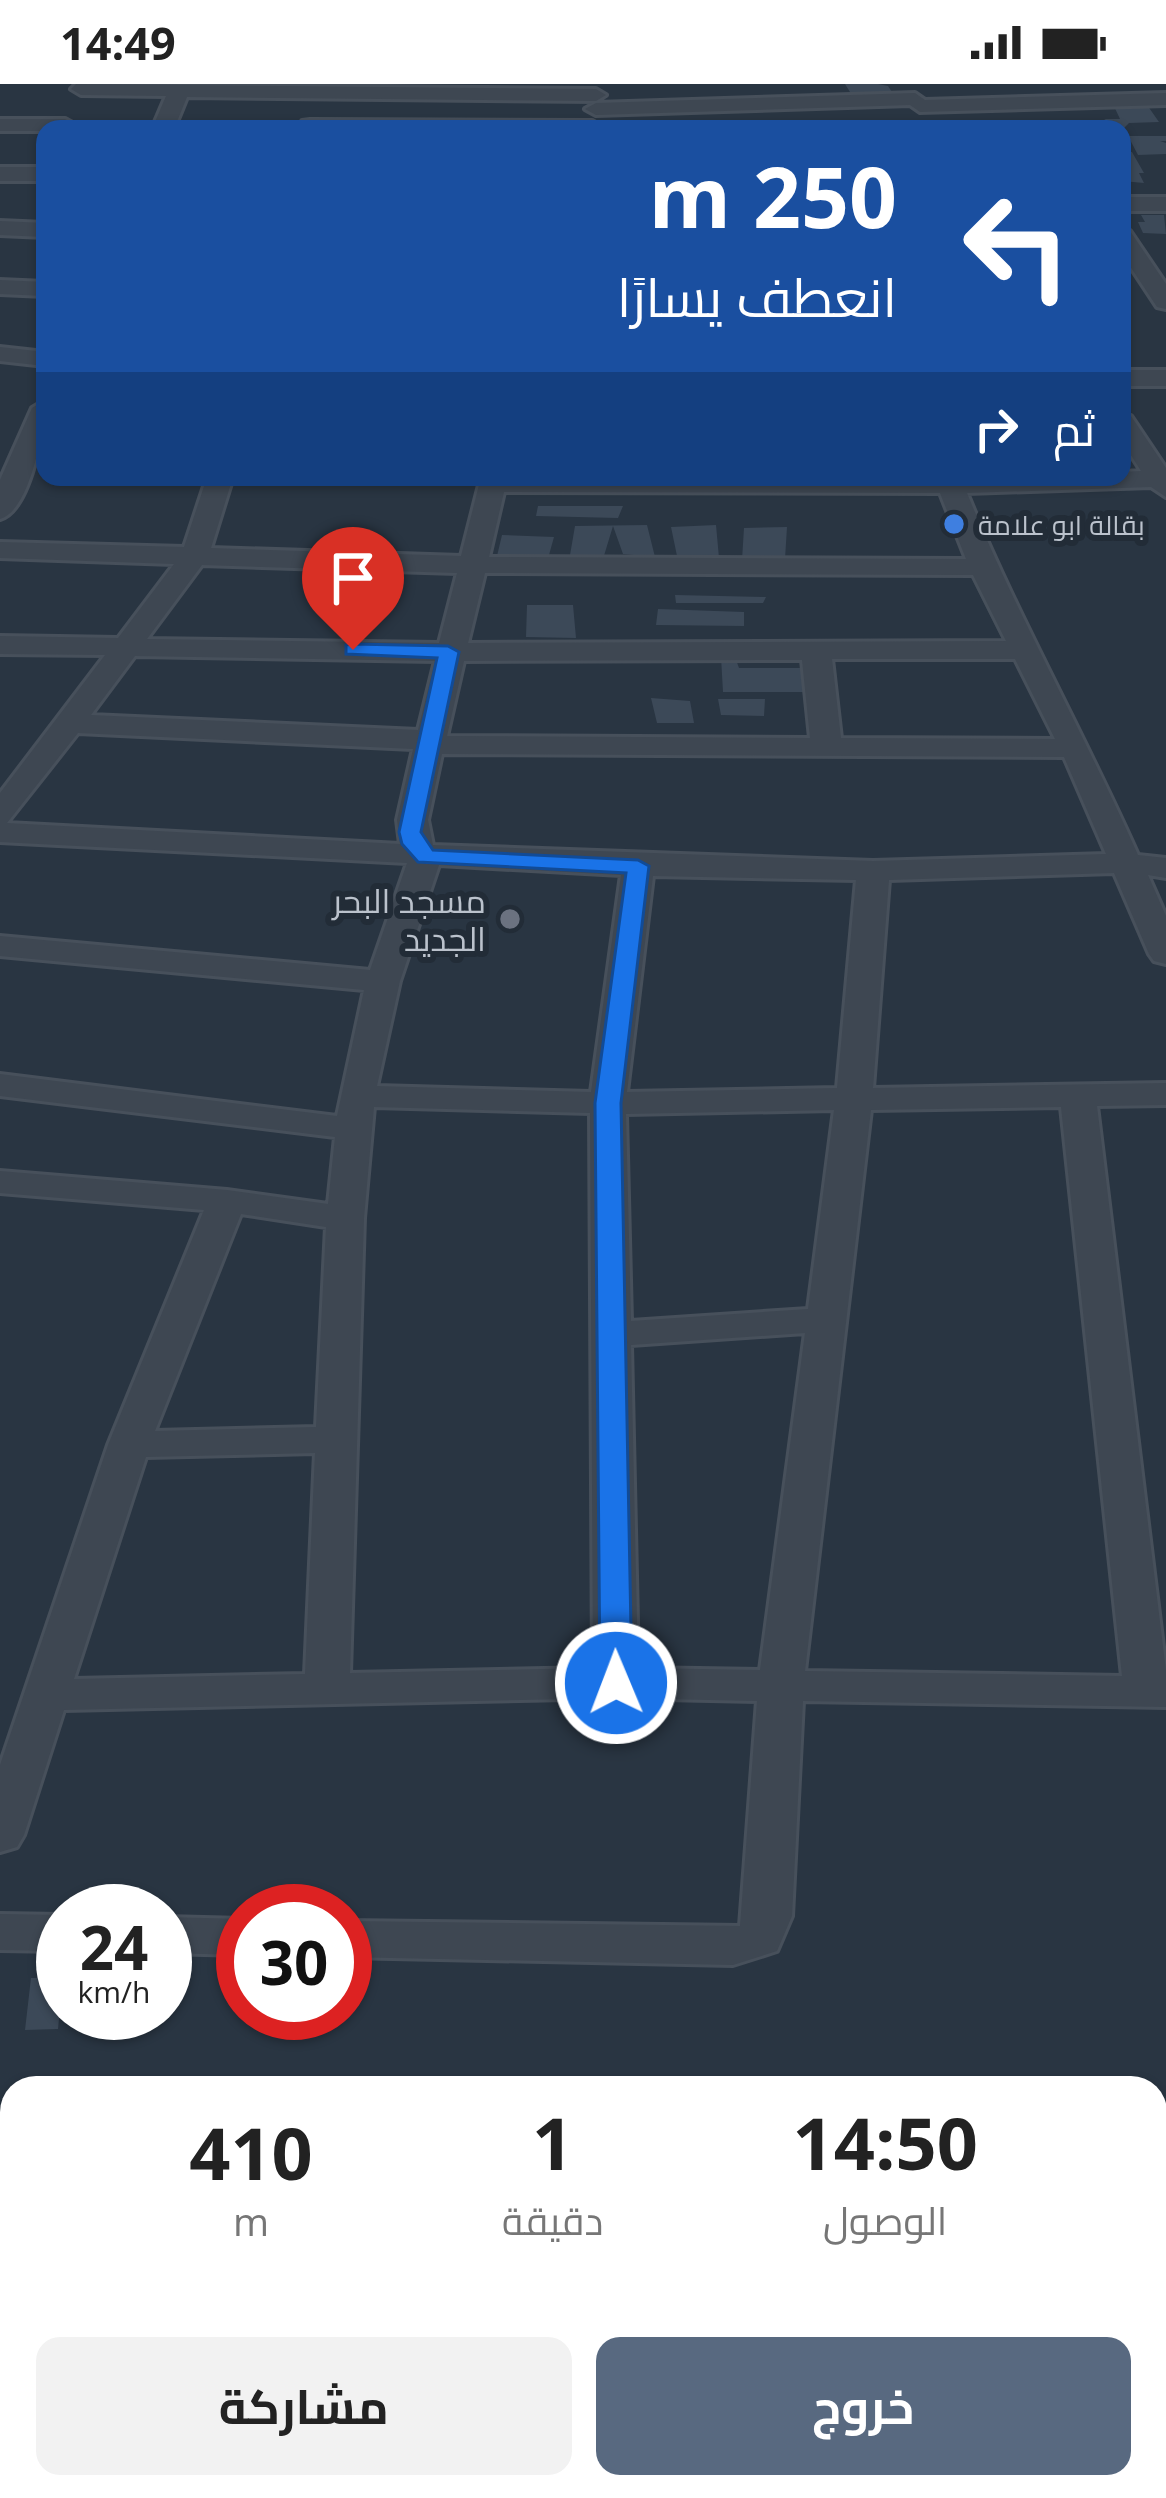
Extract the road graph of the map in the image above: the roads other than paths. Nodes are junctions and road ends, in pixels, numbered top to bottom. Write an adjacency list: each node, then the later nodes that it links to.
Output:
1 (82, 87): 2 (street); 11 (street)
2 (181, 88): 3 (street); 12 (street)
3 (260, 88): 5 (street)
4 (400, 89): 5 (street); 10 (street)
5 (320, 93): 13 (street)
6 (1027, 93): 8 (street); 9 (street); 15 (street)
7 (770, 94): 8 (street); 10 (street)
8 (913, 96)
9 (1166, 99)
10 (593, 109): 14 (street)
11 (67, 120)
12 (167, 120)
13 (312, 120)
14 (429, 120)
15 (1045, 120)
16 (0, 125): 17 (street)
17 (36, 126)
18 (0, 174): 19 (street)
19 (36, 175)
20 (1131, 204): 21 (street)
21 (1166, 204)
22 (0, 227): 23 (street)
23 (36, 228)
24 (1131, 250): 27 (street)
25 (0, 287): 26 (street)
26 (36, 289)
27 (1166, 302)
28 (0, 355): 29 (street)
29 (36, 358)
30 (1131, 378): 31 (street)
31 (1166, 378)
32 (1131, 436): 35 (street)
33 (32, 466): 39 (street)
34 (1131, 484): 35 (street)
35 (1162, 484)
36 (218, 486): 41 (street)
37 (491, 486): 42 (street)
38 (952, 486): 43 (street)
39 (0, 512)
40 (0, 550): 41 (street)
41 (193, 557): 42 (street); 45 (street)
42 (470, 565): 43 (street); 48 (street)
43 (983, 567): 46 (street)
44 (0, 645): 45 (street)
45 (130, 646): 48 (street); 49 (street)
46 (1025, 650): 47 (street); 52 (street)
47 (816, 651): 48 (street); 51 (street)
48 (448, 652): 50 (street)
49 (69, 722): 50 (street); 53 (street)
50 (426, 742): 51 (street); 55 (street)
51 (826, 745): 52 (street)
52 (1075, 748): 56 (street)
53 (0, 815)
54 (0, 832): 55 (street)
55 (426, 857): 57 (street); 61 (street)
56 (1153, 864): 58 (street); 60 (street)
57 (638, 866): 58 (street); 66 (street)
58 (873, 871): 65 (street)
59 (0, 946): 61 (street)
60 (1166, 954)
61 (383, 981): 67 (street)
62 (0, 1085): 67 (street)
63 (1166, 1094): 64 (street)
64 (1078, 1095): 65 (street); 78 (street)
65 (854, 1099): 66 (street); 71 (street)
66 (608, 1103): 67 (street); 72 (street)
67 (356, 1113): 70 (street)
68 (0, 1182): 69 (street)
69 (226, 1201): 70 (street); 74 (street)
70 (345, 1217): 73 (street)
71 (827, 1320): 72 (street); 76 (street)
72 (611, 1334): 75 (street)
73 (340, 1439): 74 (street); 77 (street)
74 (129, 1445): 79 (street)
75 (616, 1683): 76 (street); 77 (street)
76 (781, 1683): 78 (street); 83 (street)
77 (327, 1687): 79 (street)
78 (1156, 1692)
79 (47, 1695): 80 (street)
80 (3, 1812)
81 (0, 1932): 82 (street)
82 (36, 1933)
83 (372, 1939)

